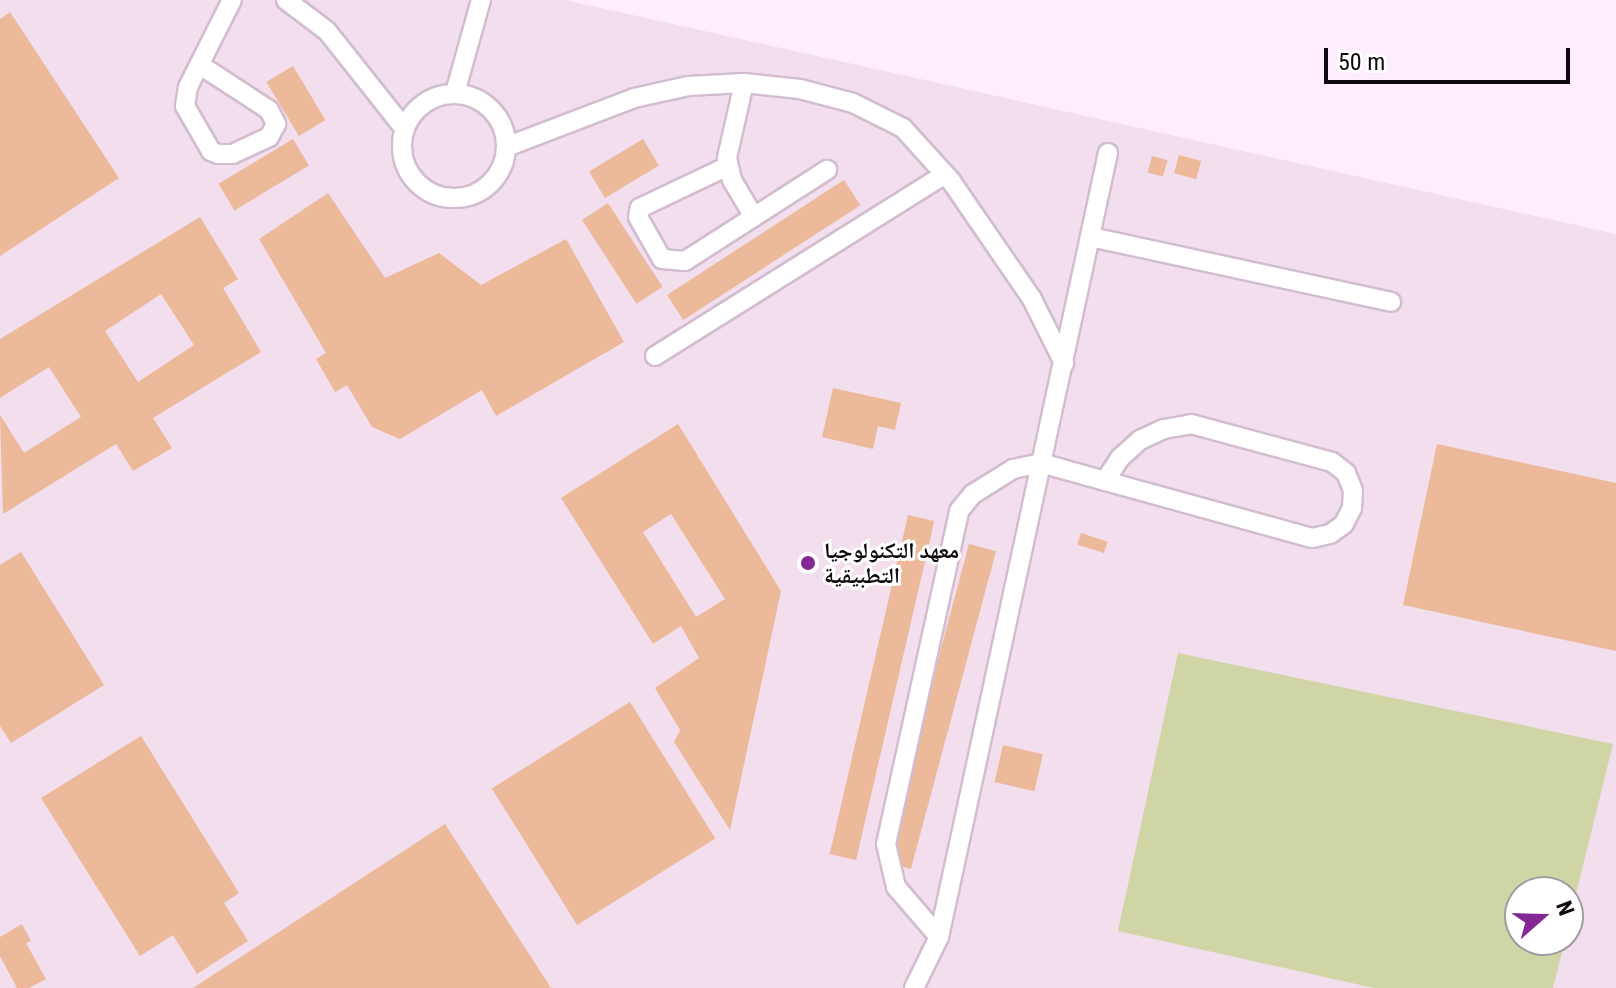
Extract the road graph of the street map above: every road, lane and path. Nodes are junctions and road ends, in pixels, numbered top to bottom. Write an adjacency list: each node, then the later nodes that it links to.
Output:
1 (232, 0): 4 (lane)
2 (286, 0): 7 (lane)
3 (481, 0): 6 (lane)
4 (200, 65): 4 (lane)
5 (744, 83): 8 (lane); 10 (lane); 12 (lane)
6 (455, 93): 7 (lane); 8 (lane)
7 (404, 128): 8 (lane)
8 (506, 147)
9 (1108, 153): 14 (lane)
10 (728, 166): 13 (lane); 13 (lane)
11 (827, 170): 13 (lane)
12 (945, 174): 16 (lane); 17 (lane)
13 (754, 217)
14 (1091, 237): 15 (lane); 17 (lane)
15 (1391, 302)
16 (655, 356)
17 (1064, 363): 18 (lane)
18 (1041, 463): 19 (lane); 20 (lane); 20 (lane)
19 (1105, 481): 19 (lane)
20 (939, 937): 21 (lane)
21 (914, 988)

